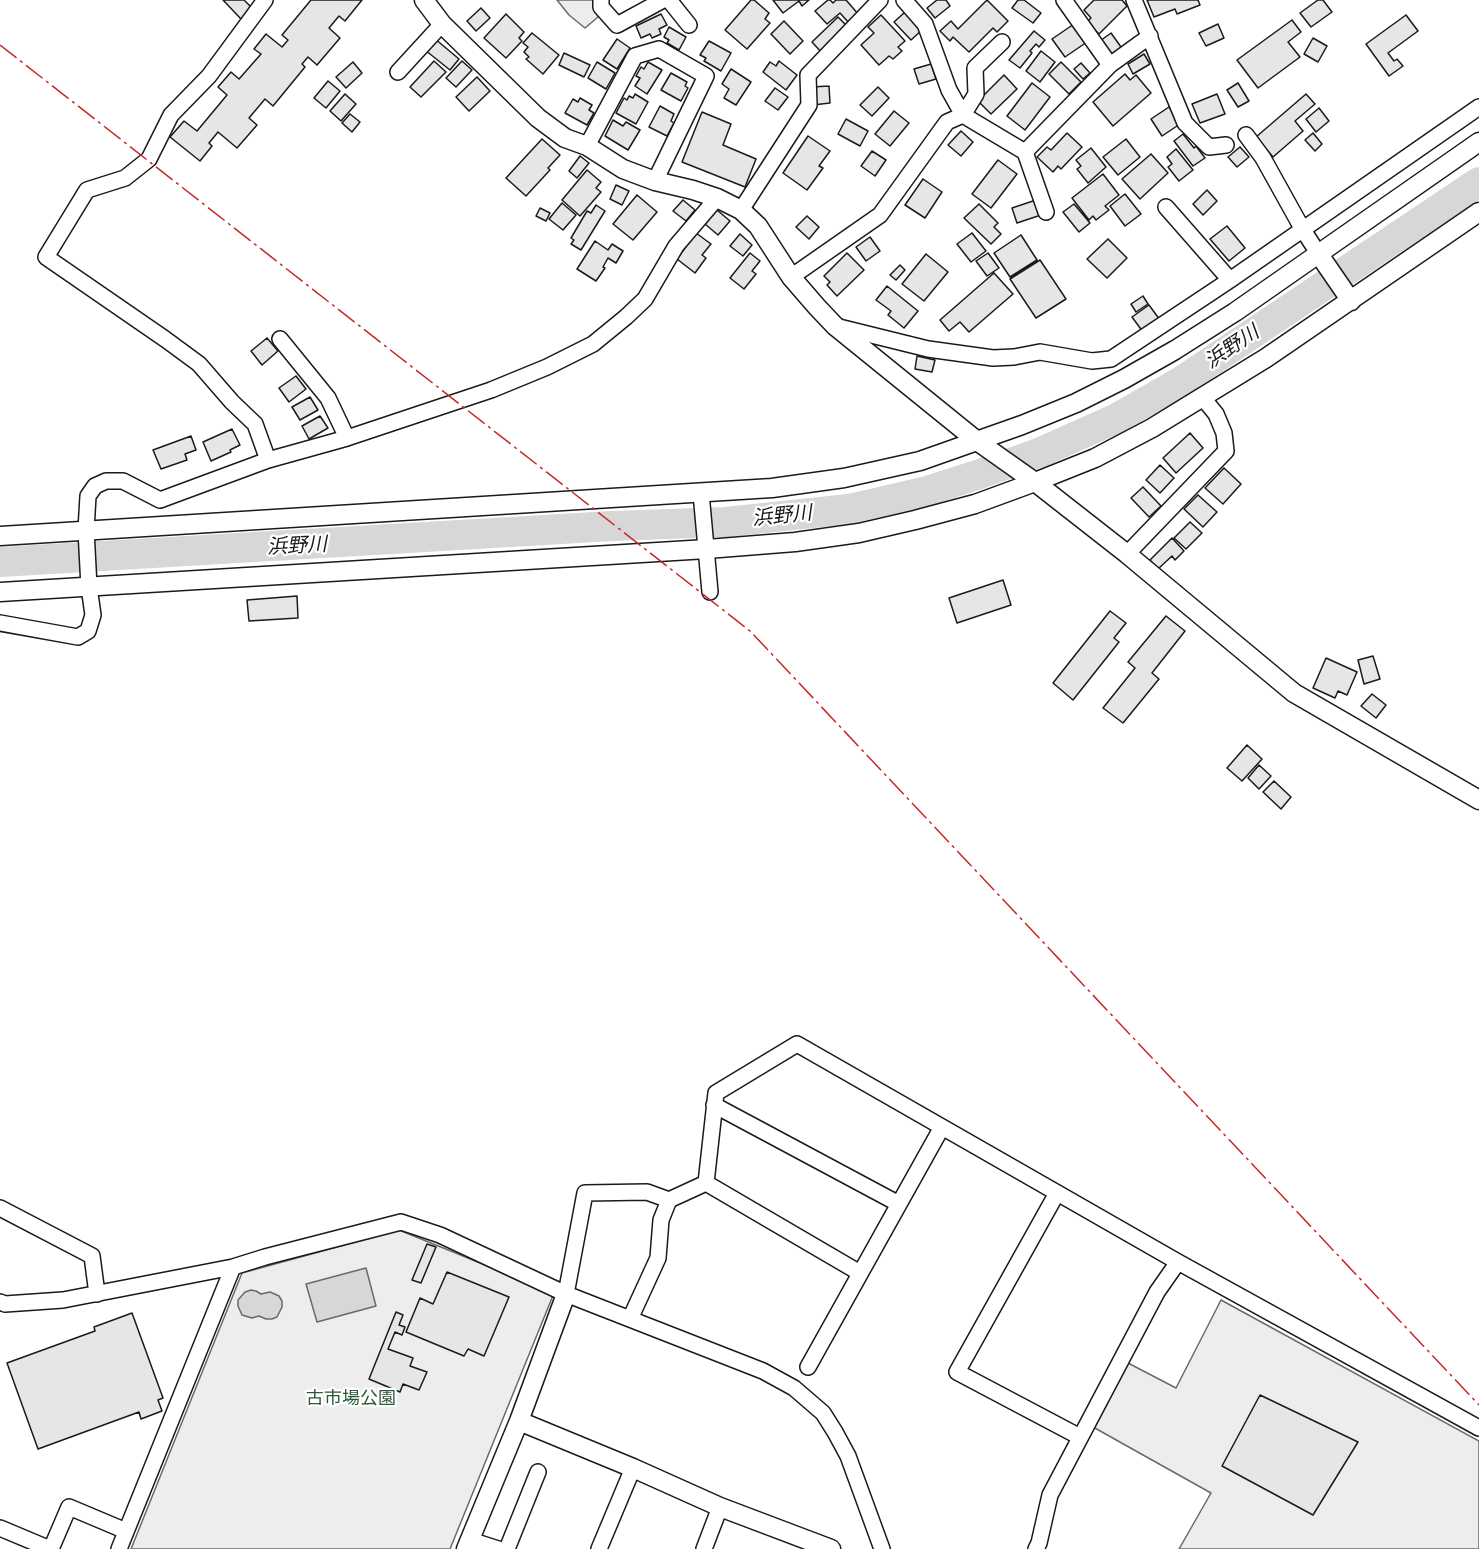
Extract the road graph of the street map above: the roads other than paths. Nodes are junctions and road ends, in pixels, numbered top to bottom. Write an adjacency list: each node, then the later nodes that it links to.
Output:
1 (265, 0): 41 (street)
2 (424, 0): 10 (street)
3 (601, 0): 4 (street)
4 (663, 0)
5 (669, 0): 11 (street)
6 (880, 0): 26 (street)
7 (904, 0): 17 (street)
8 (1064, 0): 14 (street)
9 (1134, 0): 12 (street)
10 (442, 24): 15 (street); 21 (street)
11 (689, 25)
12 (1150, 36): 14 (street); 20 (street)
13 (1002, 42): 17 (street)
14 (1110, 65): 22 (street)
15 (398, 72)
16 (1479, 107): 29 (street)
17 (963, 115): 22 (street); 31 (street)
18 (1246, 135): 29 (street)
19 (1479, 142): 30 (street)
20 (1226, 145)
21 (587, 146): 23 (street); 23 (street)
22 (1025, 152): 27 (street)
23 (655, 181): 24 (street)
24 (717, 198): 26 (street); 39 (street)
25 (1166, 207): 32 (street)
26 (741, 210): 31 (street)
27 (1046, 212)
28 (1479, 212): 33 (street)
29 (1303, 230): 30 (street); 32 (street)
30 (1318, 253): 33 (street); 37 (street)
31 (791, 277): 34 (street)
32 (1230, 280): 36 (street)
33 (1351, 301): 38 (street)
34 (835, 326): 36 (street); 40 (street)
35 (280, 339): 39 (street)
36 (1111, 359): 37 (street)
37 (1124, 379): 40 (street)
38 (1203, 398): 42 (street); 47 (street)
39 (347, 438): 41 (street)
40 (978, 441): 42 (street); 43 (street)
41 (268, 460): 44 (street)
42 (1035, 482): 46 (street); 47 (street)
43 (701, 493): 44 (street); 46 (street)
44 (86, 530): 45 (street); 48 (street)
45 (0, 536)
46 (707, 549): 48 (street); 50 (street)
47 (1127, 554): 52 (street)
48 (89, 587): 49 (street); 51 (street)
49 (0, 592)
50 (710, 592)
51 (0, 623)
52 (1479, 800)
53 (714, 1105): 54 (street); 55 (street); 58 (street)
54 (942, 1127): 56 (street); 58 (street)
55 (706, 1183): 57 (street); 62 (street)
56 (1057, 1192): 60 (street); 70 (street)
57 (669, 1200): 64 (street); 66 (street)
58 (899, 1204): 62 (street)
59 (0, 1208): 63 (street)
60 (1178, 1262): 69 (street); 70 (street)
61 (233, 1267): 63 (street); 64 (street); 75 (street)
62 (860, 1273): 67 (street)
63 (97, 1294): 65 (street)
64 (566, 1294): 66 (street); 68 (street)
65 (0, 1302)
66 (630, 1319): 84 (street)
67 (808, 1367)
68 (519, 1421): 71 (street); 76 (street)
69 (1479, 1428)
70 (1080, 1437): 85 (street)
71 (633, 1468): 73 (street); 81 (street)
72 (538, 1472): 80 (street)
73 (720, 1507): 82 (street); 83 (street)
74 (0, 1528): 77 (street)
75 (126, 1531): 77 (street); 78 (street)
76 (468, 1545): 79 (street)
77 (51, 1549)
78 (119, 1549)
79 (498, 1549)
80 (507, 1549)
81 (599, 1549)
82 (704, 1549)
83 (831, 1549)
84 (882, 1549)
85 (1036, 1549)

